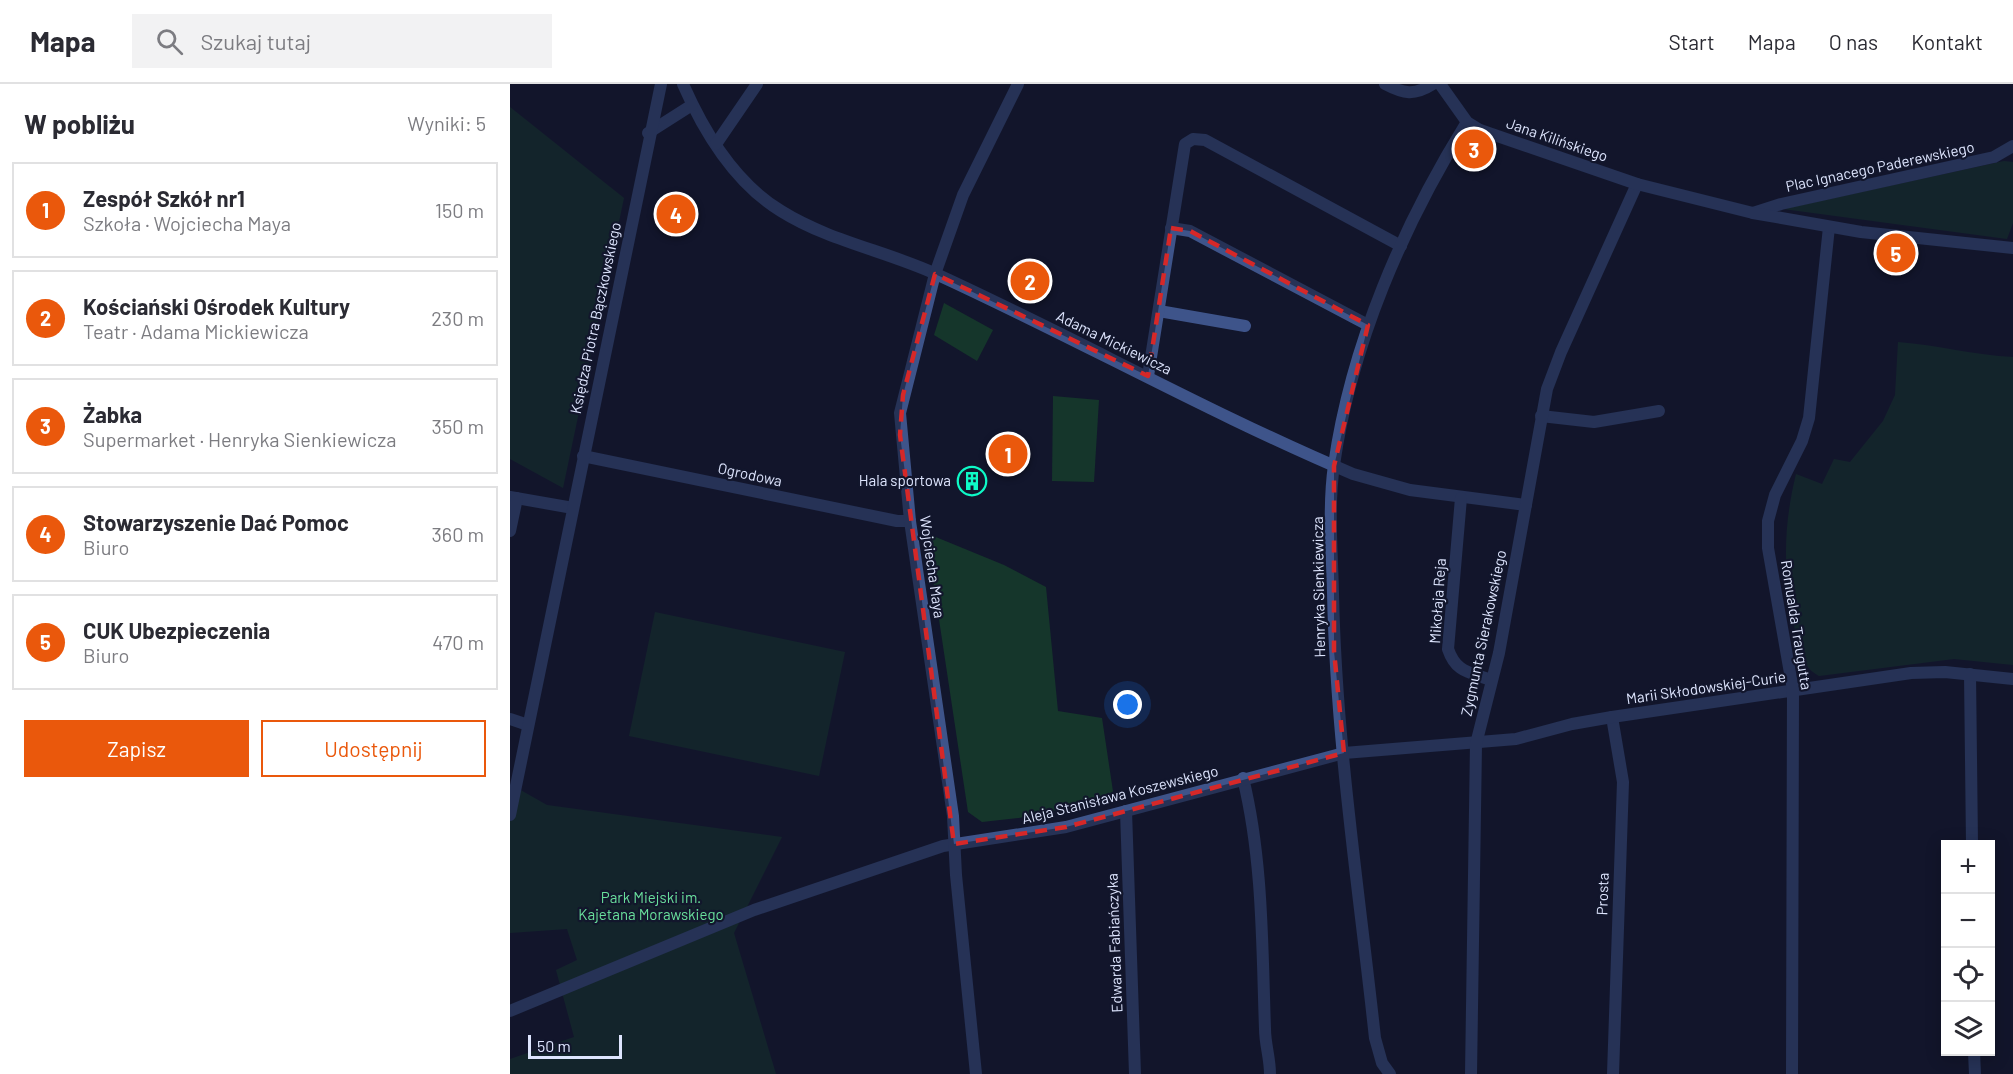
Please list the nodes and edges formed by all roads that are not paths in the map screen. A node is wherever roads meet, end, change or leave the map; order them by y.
1 (661, 84) edge
2 (683, 84) edge
3 (757, 84) edge
4 (1018, 84) edge
5 (1385, 84) edge
6 (1433, 84) edge
7 (1440, 84) edge
8 (692, 105) junction
9 (1467, 122) junction
10 (648, 133) junction
11 (716, 144) junction
12 (2011, 150) edge
13 (1637, 184) junction
14 (1753, 213) junction
15 (1829, 227) junction
16 (1171, 228) junction
17 (1401, 246) junction
18 (2013, 248) edge
19 (935, 274) junction
20 (1159, 311) junction
21 (1368, 325) junction
22 (1245, 326) dead end
23 (1148, 376) junction
24 (1659, 411) dead end
25 (1541, 416) junction
26 (583, 456) junction
27 (1334, 466) junction
28 (513, 497) edge
29 (1461, 498) junction
30 (1526, 505) junction
31 (573, 508) junction
32 (910, 521) junction
33 (510, 531) edge
34 (1970, 674) junction
35 (2013, 679) edge
36 (1491, 680) junction
37 (1793, 690) junction
38 (1612, 717) junction
39 (510, 719) edge
40 (528, 724) junction
41 (1476, 744) junction
42 (1344, 753) junction
43 (1244, 778) junction
44 (1126, 811) junction
45 (510, 815) edge
46 (1972, 840) edge
47 (954, 844) junction
48 (510, 1011) edge
49 (1974, 1056) edge
50 (976, 1074) edge
51 (1135, 1074) edge
52 (1270, 1074) edge
53 (1390, 1074) edge
54 (1471, 1074) edge
55 (1612, 1074) edge
56 (1792, 1074) edge
57 (1975, 1074) edge

1 - 10 street, Księdza Piotra Bączkowskiego
2 - 8 street, Adama Mickiewicza
3 - 11 street
4 - 19 street, Wojciecha Maya
5 - 6 street
7 - 9 street
8 - 10 street
8 - 11 street, Adama Mickiewicza
9 - 13 street, Jana Kilińskiego
9 - 17 street, Henryka Sienkiewicza
10 - 26 street, Księdza Piotra Bączkowskiego
11 - 19 street, Adama Mickiewicza
12 - 14 street, Plac Ignacego Paderewskiego
13 - 14 street
13 - 25 street, Zygmunta Sierakowskiego
14 - 15 street
15 - 18 street
15 - 37 street, Romualda Traugutta
16 - 17 street
16 - 20 street
16 - 21 street
17 - 21 street, Henryka Sienkiewicza
19 - 23 street, Adama Mickiewicza
19 - 32 street, Wojciecha Maya
20 - 22 street
20 - 23 street
21 - 27 street, Henryka Sienkiewicza
23 - 27 street, Adama Mickiewicza
24 - 25 street
25 - 30 street, Zygmunta Sierakowskiego
26 - 31 street, Księdza Piotra Bączkowskiego
26 - 32 street, Ogrodowa
27 - 29 street, Adama Mickiewicza
27 - 42 street, Henryka Sienkiewicza
28 - 31 street
28 - 33 street
29 - 30 street, Adama Mickiewicza
29 - 36 street, Mikołaja Reja
30 - 36 street, Zygmunta Sierakowskiego
31 - 40 street, Księdza Piotra Bączkowskiego
32 - 47 street, Wojciecha Maya
34 - 35 street, Marii Skłodowskiej-Curie
34 - 37 street, Marii Skłodowskiej-Curie
34 - 46 street
36 - 41 street, Zygmunta Sierakowskiego
37 - 38 street, Marii Skłodowskiej-Curie
37 - 56 street, Romualda Traugutta
38 - 41 street, Marii Skłodowskiej-Curie
38 - 55 street, Prosta
39 - 40 street
40 - 45 street, Księdza Piotra Bączkowskiego
41 - 42 street, Aleja Stanisława Koszewskiego
41 - 54 street, Zygmunta Sierakowskiego
42 - 43 street, Aleja Stanisława Koszewskiego
42 - 53 street, Henryka Sienkiewicza
43 - 44 street, Aleja Stanisława Koszewskiego
43 - 52 street
44 - 47 street, Aleja Stanisława Koszewskiego
44 - 51 street, Edwarda Fabiańczyka
47 - 48 street, Aleja Stanisława Koszewskiego
47 - 50 street, Wojciecha Maya
49 - 57 street

